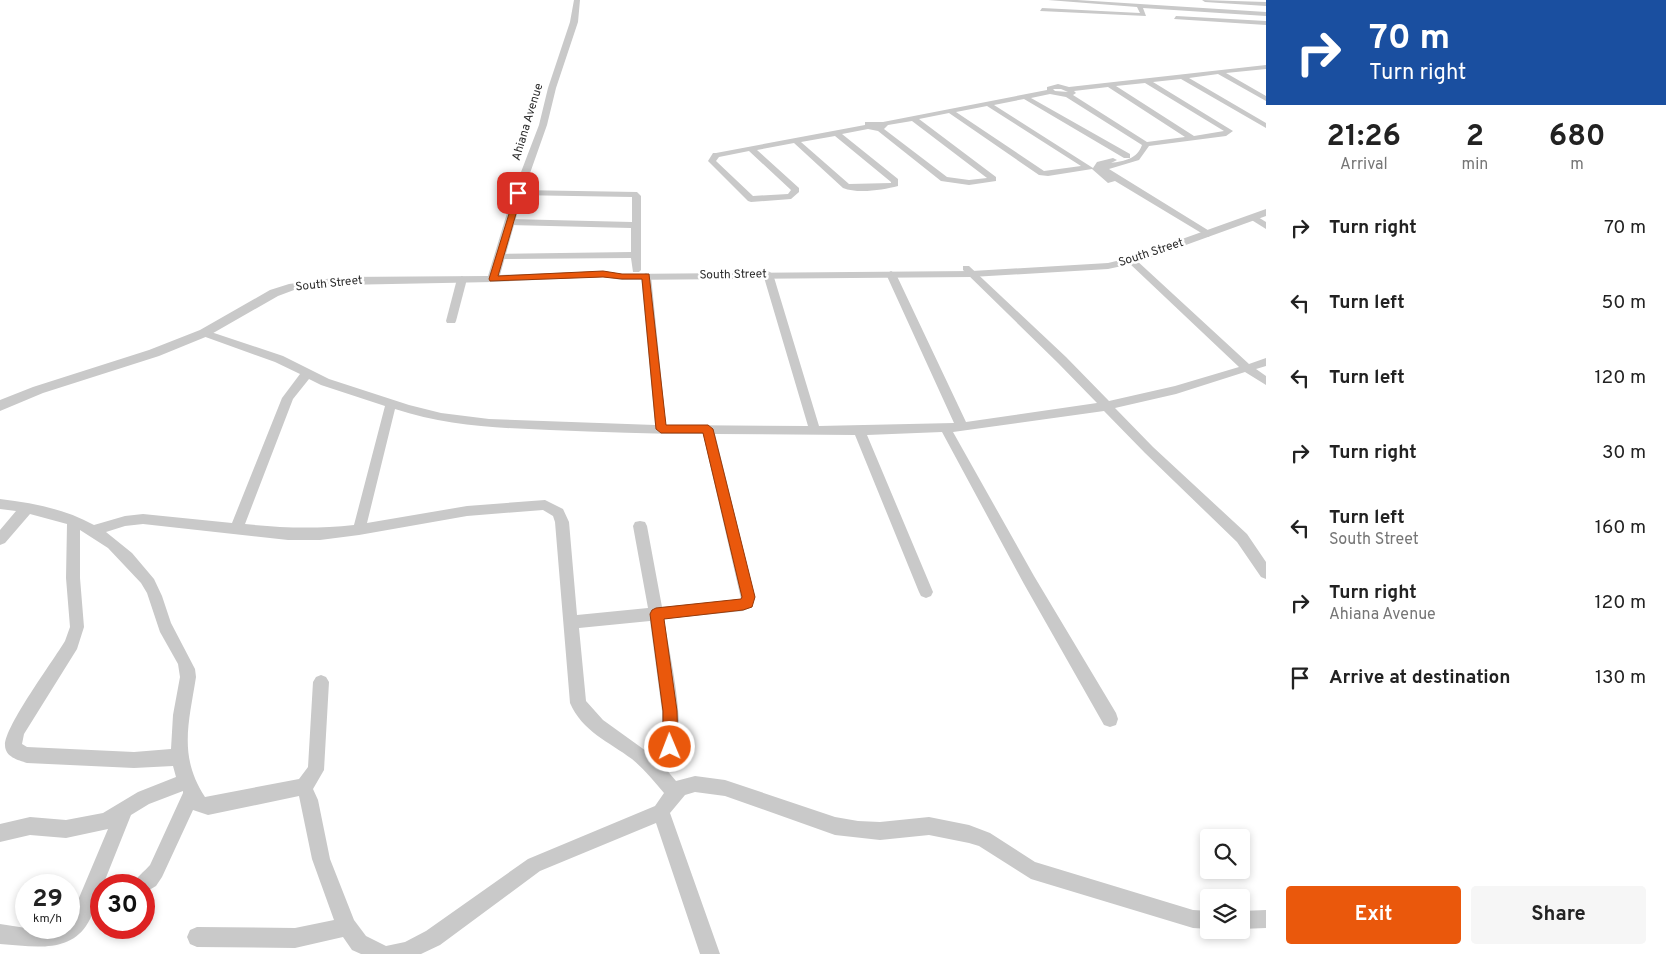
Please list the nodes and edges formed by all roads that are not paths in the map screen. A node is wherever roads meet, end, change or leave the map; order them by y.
1 (578, 0) edge
2 (1050, 0) edge
3 (1178, 0) edge
4 (1205, 0) edge
5 (1266, 4) edge
6 (1139, 6) junction
7 (1187, 9) junction
8 (1042, 10) dead end
9 (1266, 14) edge
10 (1176, 18) dead end
11 (1266, 23) edge
12 (1266, 67) edge
13 (1251, 69) junction
14 (1219, 72) junction
15 (1181, 76) junction
16 (1266, 76) edge
17 (1145, 80) junction
18 (1108, 84) junction
19 (1068, 92) junction
20 (1025, 96) junction
21 (1266, 99) edge
22 (988, 104) junction
23 (950, 111) junction
24 (913, 118) junction
25 (881, 126) junction
26 (1266, 126) edge
27 (836, 133) junction
28 (1192, 138) junction
29 (796, 141) junction
30 (1146, 144) junction
31 (752, 150) junction
32 (1127, 156) junction
33 (1138, 157) junction
34 (1086, 168) junction
35 (1096, 170) junction
36 (518, 193) junction
37 (1152, 203) junction
38 (1266, 206) edge
39 (1266, 212) edge
40 (1253, 217) junction
41 (509, 222) junction
42 (636, 225) junction
43 (1266, 226) edge
44 (1201, 233) junction
45 (635, 255) junction
46 (498, 257) junction
47 (1132, 261) junction
48 (969, 271) junction
49 (641, 273) junction
50 (768, 274) junction
51 (891, 274) junction
52 (462, 279) junction
53 (493, 279) junction
54 (451, 321) dead end
55 (204, 333) junction
56 (1266, 362) edge
57 (1247, 368) junction
58 (307, 374) junction
59 (1266, 381) edge
60 (391, 404) junction
61 (0, 406) edge
62 (1107, 406) junction
63 (946, 427) junction
64 (962, 427) junction
65 (661, 429) junction
66 (708, 429) junction
67 (815, 431) junction
68 (859, 431) junction
69 (0, 504) edge
70 (28, 507) junction
71 (74, 520) junction
72 (640, 526) dead end
73 (96, 530) junction
74 (236, 530) junction
75 (359, 530) junction
76 (0, 539) edge
77 (1266, 573) edge
78 (926, 592) dead end
79 (656, 614) junction
80 (571, 622) junction
81 (321, 682) dead end
82 (1110, 719) dead end
83 (179, 757) junction
84 (653, 767) junction
85 (304, 787) junction
86 (189, 788) junction
87 (675, 792) junction
88 (126, 810) junction
89 (661, 812) junction
90 (0, 833) edge
91 (103, 874) edge
92 (154, 874) edge
93 (90, 904) edge
94 (1200, 919) edge
95 (1266, 919) edge
96 (1250, 920) edge
97 (347, 928) junction
98 (0, 934) edge
99 (197, 937) dead end
100 (381, 954) edge
101 (391, 954) edge
102 (710, 954) edge

1 - 36 street, Ahiana Avenue
2 - 6 street
3 - 7 street
4 - 5 street
6 - 7 street
6 - 8 street
7 - 9 street
10 - 11 street
12 - 13 street
13 - 14 street
13 - 16 street
14 - 15 street
14 - 21 street
15 - 17 street
15 - 26 street
17 - 18 street
17 - 28 street
18 - 19 street
18 - 28 street
19 - 20 street
19 - 30 street
20 - 22 street
20 - 32 street
22 - 23 street
22 - 34 street
23 - 24 street
23 - 34 street
24 - 25 street
24 - 25 street
25 - 27 street
27 - 29 street
27 - 29 street
28 - 30 street
29 - 31 street
30 - 33 street
31 - 31 street
32 - 33 street
32 - 35 street
33 - 37 street
34 - 35 street
35 - 37 street
36 - 41 street, Ahiana Avenue
36 - 42 street
37 - 44 street
38 - 44 street
39 - 40 street, South Street
40 - 43 street
40 - 44 street, South Street
41 - 42 street
41 - 46 street, Ahiana Avenue
42 - 45 street
44 - 47 street, South Street
44 - 48 street
45 - 46 street
45 - 49 street
46 - 53 street, Ahiana Avenue
47 - 48 street, South Street
47 - 57 street
48 - 49 street
48 - 51 street, South Street
48 - 62 street
49 - 50 street, South Street
49 - 53 street, South Street
49 - 65 street
50 - 51 street, South Street
50 - 67 street
51 - 64 street
52 - 53 street, South Street
52 - 54 street
52 - 55 street, South Street
55 - 58 street
55 - 61 street, South Street
56 - 57 street
57 - 59 street
57 - 62 street
58 - 60 street
58 - 74 street
60 - 65 street
60 - 75 street
62 - 64 street
62 - 77 street
63 - 64 street
63 - 68 street
63 - 82 street
65 - 66 street
66 - 67 street
66 - 79 street
67 - 68 street
68 - 78 street
69 - 70 street
70 - 71 street
70 - 76 street
71 - 73 street
71 - 83 street
72 - 79 street
73 - 74 street
73 - 83 street
74 - 75 street
75 - 80 street
79 - 80 street
79 - 84 street
80 - 84 street
81 - 85 street
83 - 86 street
84 - 87 street
85 - 86 street
85 - 97 street
86 - 88 street
86 - 92 street
87 - 89 street
87 - 94 street
88 - 90 street
88 - 91 street
89 - 101 street
89 - 102 street
93 - 98 street
95 - 96 street
97 - 99 street
97 - 100 street

